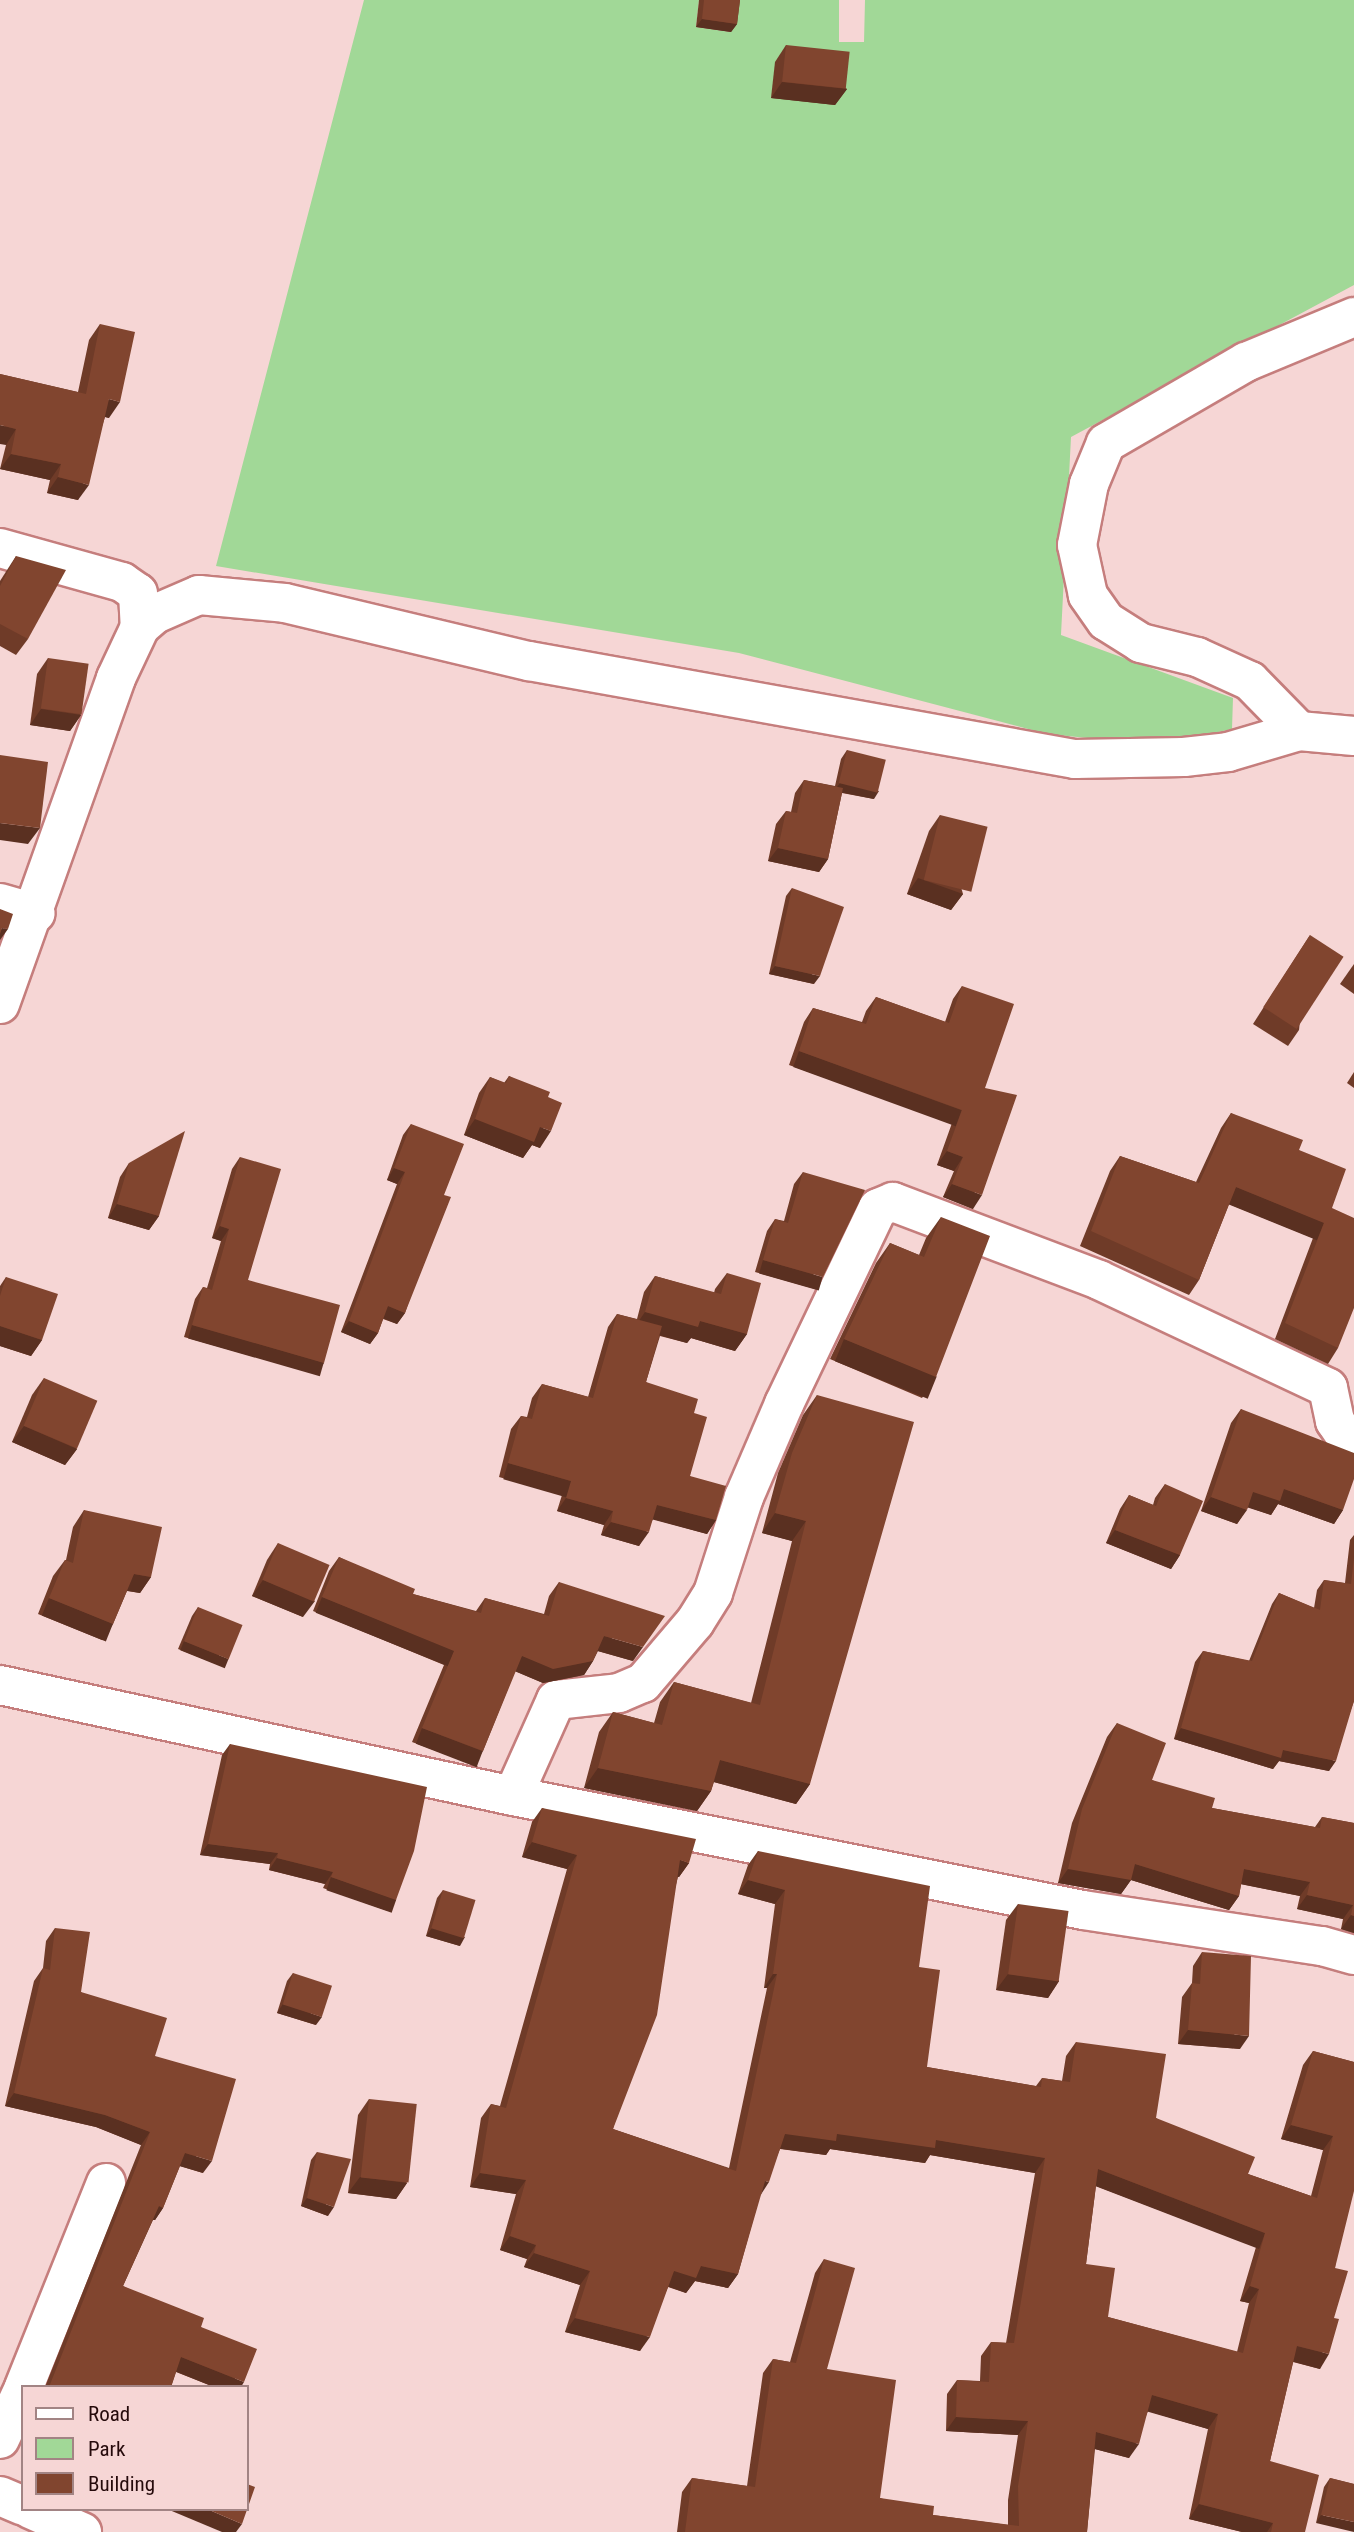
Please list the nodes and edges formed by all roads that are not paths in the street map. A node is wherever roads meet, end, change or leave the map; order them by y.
1 (1354, 317) edge
2 (0, 548) edge
3 (140, 627) junction
4 (1299, 732) junction
5 (1354, 736) edge
6 (18, 908) edge
7 (0, 1004) edge
8 (1354, 1449) edge
9 (0, 1685) edge
10 (513, 1796) junction
11 (1354, 1955) edge
12 (106, 2183) dead end
13 (24, 2385) edge
14 (21, 2392) edge
15 (0, 2439) edge
16 (0, 2496) edge
17 (21, 2508) edge
18 (34, 2516) edge
19 (82, 2532) edge

1 - 4 street
2 - 3 street
3 - 4 street
3 - 6 street
4 - 5 street
6 - 7 street
8 - 10 street
9 - 10 street
10 - 11 street
12 - 13 street
14 - 15 street
16 - 17 street
18 - 19 street

